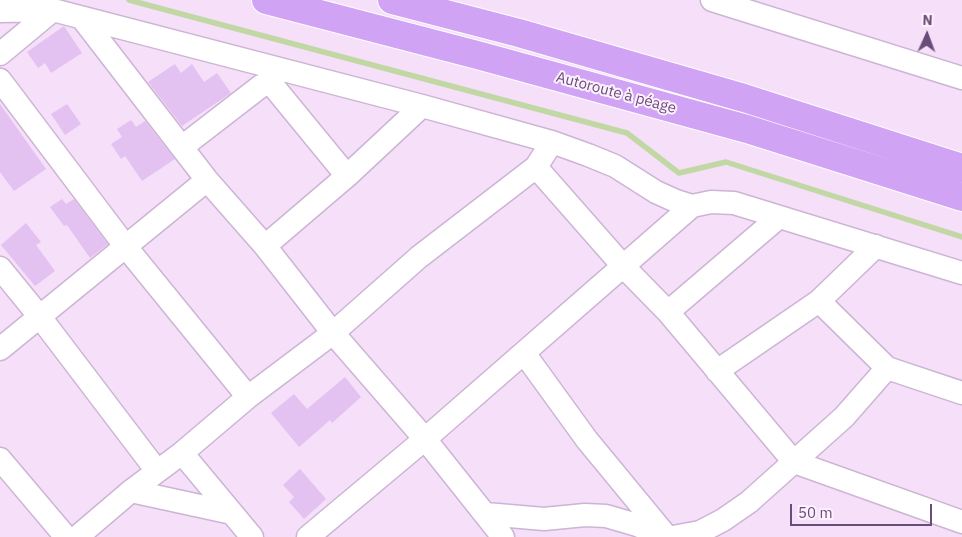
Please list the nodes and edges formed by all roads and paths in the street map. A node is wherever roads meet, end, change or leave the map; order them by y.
1 (266, 0) edge
2 (392, 0) edge
3 (726, 2) edge
4 (53, 10) junction
5 (0, 11) edge
6 (82, 18) junction
7 (0, 54) edge
8 (962, 78) edge
9 (0, 80) edge
10 (422, 106) junction
11 (552, 142) junction
12 (182, 147) junction
13 (536, 167) junction
14 (962, 168) edge
15 (347, 176) junction
16 (207, 180) junction
17 (962, 197) edge
18 (692, 206) junction
19 (779, 217) junction
20 (265, 246) junction
21 (876, 246) junction
22 (126, 247) junction
23 (623, 266) junction
24 (0, 268) edge
25 (962, 273) edge
26 (819, 301) junction
27 (668, 312) junction
28 (40, 317) junction
29 (333, 333) junction
30 (0, 349) edge
31 (524, 353) junction
32 (887, 368) junction
33 (717, 371) junction
34 (962, 393) edge
35 (248, 397) junction
36 (425, 439) junction
37 (182, 454) junction
38 (0, 459) edge
39 (794, 462) junction
40 (157, 471) junction
41 (130, 492) junction
42 (232, 513) junction
43 (486, 514) junction
44 (962, 522) edge
45 (499, 536) edge
46 (66, 537) edge
47 (77, 537) edge
48 (252, 537) edge
49 (308, 537) edge
50 (666, 537) edge
51 (673, 537) edge

1 - 17 highway, Autoroute à péage
2 - 14 highway
3 - 8 street
4 - 5 street
4 - 6 street
4 - 7 street
6 - 10 street
6 - 12 street
9 - 22 street
10 - 11 street
10 - 15 street
11 - 13 street
11 - 18 street
12 - 15 street
12 - 16 street
13 - 23 street
13 - 29 street
15 - 20 street
16 - 20 street
16 - 22 street
18 - 19 street
18 - 23 street
19 - 21 street
19 - 27 street
20 - 29 street
21 - 25 street
21 - 26 street
22 - 28 street
22 - 35 street
23 - 27 street
23 - 31 street
24 - 28 street
26 - 32 street
26 - 33 street
27 - 33 street
28 - 30 street
28 - 40 street
29 - 35 street
29 - 36 street
31 - 36 street
31 - 50 street
32 - 34 street
32 - 39 street
33 - 39 street
35 - 37 street
36 - 43 street
36 - 49 street
37 - 40 street
37 - 42 street
38 - 46 street
39 - 44 street
39 - 51 street
40 - 41 street
41 - 42 street
41 - 47 street
42 - 48 street
43 - 45 street
43 - 50 street

